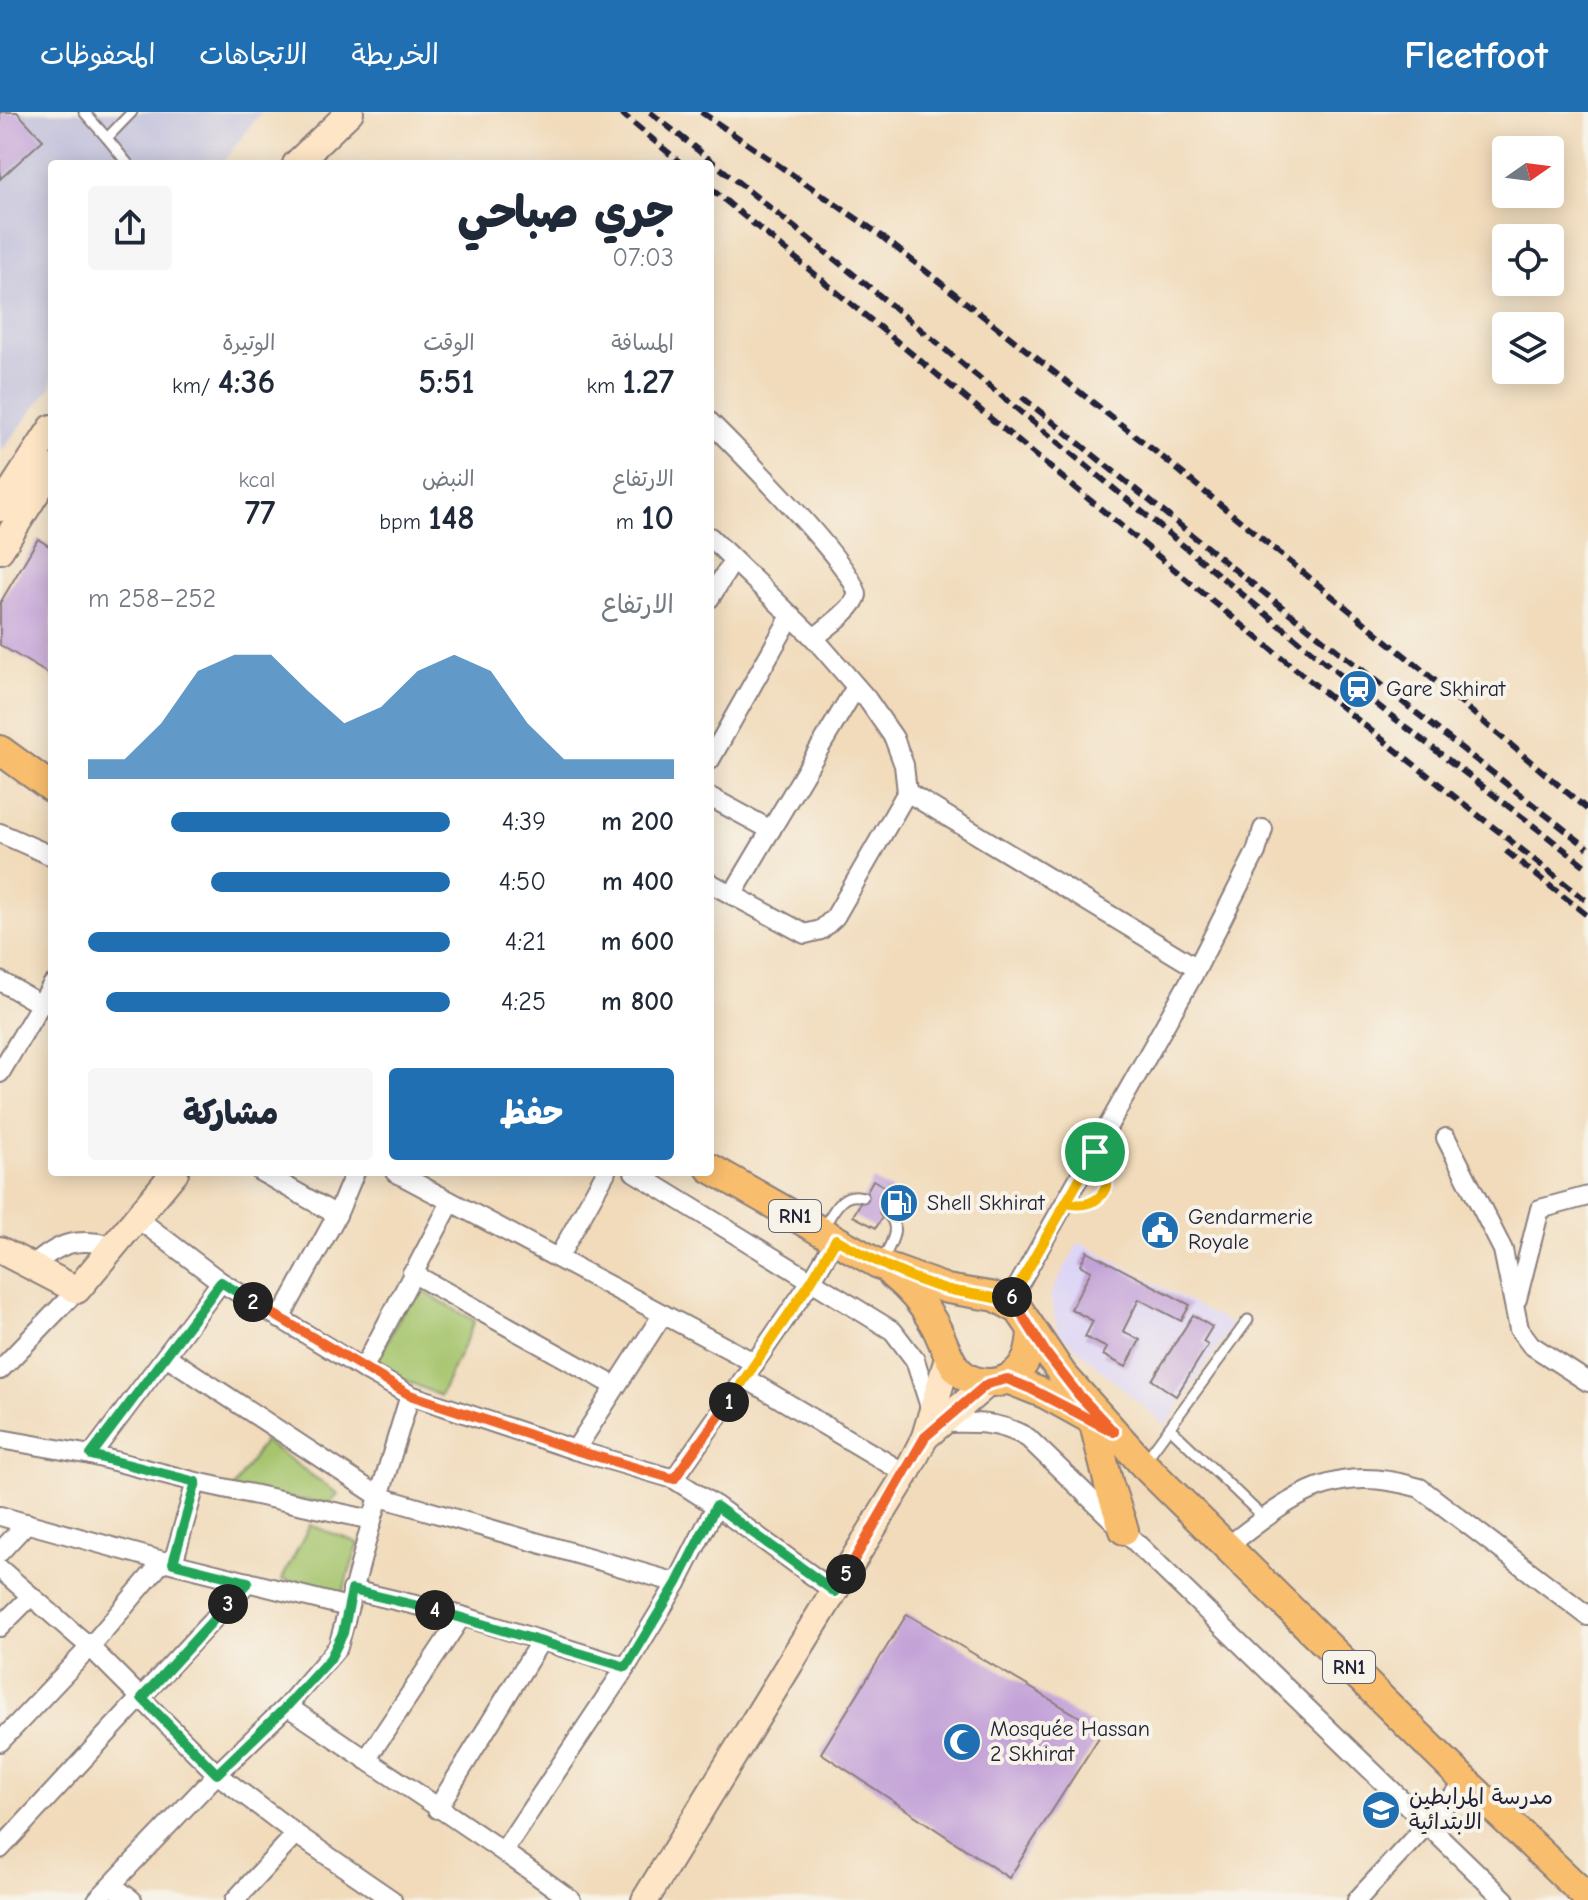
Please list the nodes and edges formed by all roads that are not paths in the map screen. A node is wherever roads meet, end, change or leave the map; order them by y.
1 (84, 112) edge
2 (132, 112) edge
3 (350, 112) edge
4 (107, 138) junction
5 (125, 160) edge
6 (300, 160) edge
7 (714, 426) edge
8 (48, 434) edge
9 (48, 474) edge
10 (0, 508) edge
11 (714, 541) edge
12 (0, 550) edge
13 (733, 561) junction
14 (714, 592) edge
15 (791, 616) junction
16 (814, 638) junction
17 (856, 687) junction
18 (0, 750) edge
19 (714, 753) edge
20 (0, 770) edge
21 (48, 786) edge
22 (48, 788) edge
23 (907, 792) junction
24 (714, 799) edge
25 (1263, 829) dead end
26 (771, 830) junction
27 (0, 833) edge
28 (48, 854) edge
29 (714, 885) edge
30 (732, 895) junction
31 (1197, 968) junction
32 (0, 981) edge
33 (48, 991) edge
34 (40, 1004) junction
35 (0, 1073) edge
36 (1446, 1138) dead end
37 (1095, 1152) junction
38 (714, 1170) edge
39 (172, 1176) edge
40 (268, 1176) edge
41 (353, 1176) edge
42 (402, 1176) edge
43 (604, 1176) edge
44 (641, 1176) edge
45 (1588, 1196) edge
46 (863, 1197) dead end
47 (451, 1202) junction
48 (1066, 1203) junction
49 (885, 1212) dead end
50 (337, 1215) junction
51 (137, 1218) junction
52 (828, 1235) junction
53 (113, 1246) junction
54 (0, 1250) edge
55 (558, 1258) junction
56 (880, 1265) junction
57 (32, 1267) junction
58 (412, 1273) junction
59 (812, 1280) junction
60 (221, 1282) junction
61 (77, 1290) junction
62 (996, 1299) junction
63 (1514, 1309) junction
64 (663, 1314) junction
65 (280, 1319) junction
66 (1248, 1320) dead end
67 (1032, 1331) junction
68 (947, 1352) junction
69 (166, 1356) junction
70 (363, 1369) junction
71 (0, 1370) edge
72 (750, 1371) junction
73 (997, 1382) junction
74 (1588, 1382) edge
75 (615, 1386) junction
76 (410, 1395) junction
77 (933, 1424) junction
78 (1104, 1426) junction
79 (1170, 1428) junction
80 (0, 1439) edge
81 (575, 1450) junction
82 (91, 1455) junction
83 (1143, 1464) junction
84 (906, 1474) junction
85 (674, 1479) junction
86 (196, 1482) junction
87 (380, 1497) junction
88 (716, 1506) junction
89 (0, 1516) edge
90 (1264, 1518) junction
91 (372, 1520) junction
92 (27, 1523) junction
93 (1124, 1530) junction
94 (1228, 1546) junction
95 (0, 1552) edge
96 (168, 1562) junction
97 (0, 1569) edge
98 (248, 1582) junction
99 (677, 1583) junction
100 (835, 1592) junction
101 (31, 1596) junction
102 (350, 1598) junction
103 (462, 1616) junction
104 (1588, 1616) edge
105 (0, 1627) edge
106 (540, 1642) junction
107 (90, 1647) junction
108 (626, 1667) junction
109 (142, 1698) junction
110 (287, 1706) junction
111 (0, 1742) edge
112 (366, 1760) junction
113 (217, 1774) junction
114 (1466, 1782) junction
115 (437, 1809) junction
116 (1429, 1824) junction
117 (296, 1834) junction
118 (0, 1849) edge
119 (504, 1850) junction
120 (112, 1885) junction
121 (386, 1898) edge
122 (1588, 1898) edge
123 (97, 1900) edge
124 (132, 1900) edge
125 (235, 1900) edge
126 (571, 1900) edge
127 (645, 1900) edge
128 (1357, 1900) edge
129 (1505, 1900) edge

1 - 4 lane
2 - 4 lane
3 - 6 street
4 - 5 lane
7 - 16 street
8 - 10 street
9 - 12 street
11 - 13 street
13 - 14 street
13 - 15 street
15 - 16 street
15 - 19 street
16 - 17 street
17 - 23 street
17 - 26 street
18 - 21 main road
20 - 22 main road
23 - 30 street
23 - 31 street
24 - 26 street
25 - 31 street
26 - 30 street
27 - 28 street
29 - 30 street
31 - 37 street
32 - 34 street
33 - 34 street
34 - 35 street
36 - 63 street
37 - 48 street
37 - 48 lane
38 - 52 main road, RN1
39 - 51 street
40 - 50 street
41 - 50 street
42 - 47 street
43 - 55 street
44 - 59 street
45 - 63 street
46 - 52 lane
47 - 55 street
47 - 58 street
48 - 62 street
49 - 56 lane
50 - 65 street
51 - 53 street
51 - 60 street
52 - 56 main road, RN1
52 - 59 street
53 - 57 street
53 - 61 street
54 - 57 street
55 - 64 street
56 - 62 main road, RN1
56 - 68 main road, RN1
57 - 61 street
58 - 70 street
58 - 75 street
59 - 72 street
59 - 77 street
60 - 65 street
60 - 69 street
61 - 71 street
62 - 67 main road, RN1
62 - 68 main road
63 - 74 street
64 - 72 street
64 - 75 street
65 - 70 street
66 - 79 lane
67 - 73 main road
67 - 78 main road, RN1
68 - 73 main road, RN1
68 - 77 street
69 - 82 street
69 - 87 street
70 - 76 street
72 - 84 street
72 - 85 street
73 - 77 street
73 - 78 main road, RN1
75 - 81 street
76 - 81 street
76 - 87 street
77 - 84 street
77 - 93 street
78 - 83 main road, RN1
78 - 93 main road
79 - 83 lane
79 - 90 lane
80 - 82 street
81 - 85 street
82 - 86 street
83 - 94 main road, RN1
84 - 100 street
85 - 88 street
86 - 91 street
86 - 96 street
87 - 91 street
87 - 99 street
88 - 99 street
88 - 100 street
89 - 92 street
90 - 94 street
90 - 104 street
91 - 102 street
92 - 95 street
92 - 96 street
93 - 116 street
94 - 114 main road, RN1
96 - 98 street
96 - 107 street
97 - 101 street
98 - 102 street
98 - 109 street
99 - 108 street
100 - 127 street
101 - 105 street
101 - 107 street
102 - 103 street
102 - 110 street
103 - 106 street
103 - 112 street
106 - 108 street
106 - 115 street
107 - 109 street
107 - 111 street
108 - 119 street
109 - 113 street
109 - 118 street
110 - 112 street
110 - 113 street
112 - 115 street
113 - 117 street
113 - 120 street
114 - 116 street
114 - 122 main road, RN1
115 - 119 street
116 - 128 street
116 - 129 street
117 - 121 street
117 - 125 street
119 - 126 street
120 - 123 street
120 - 124 street

